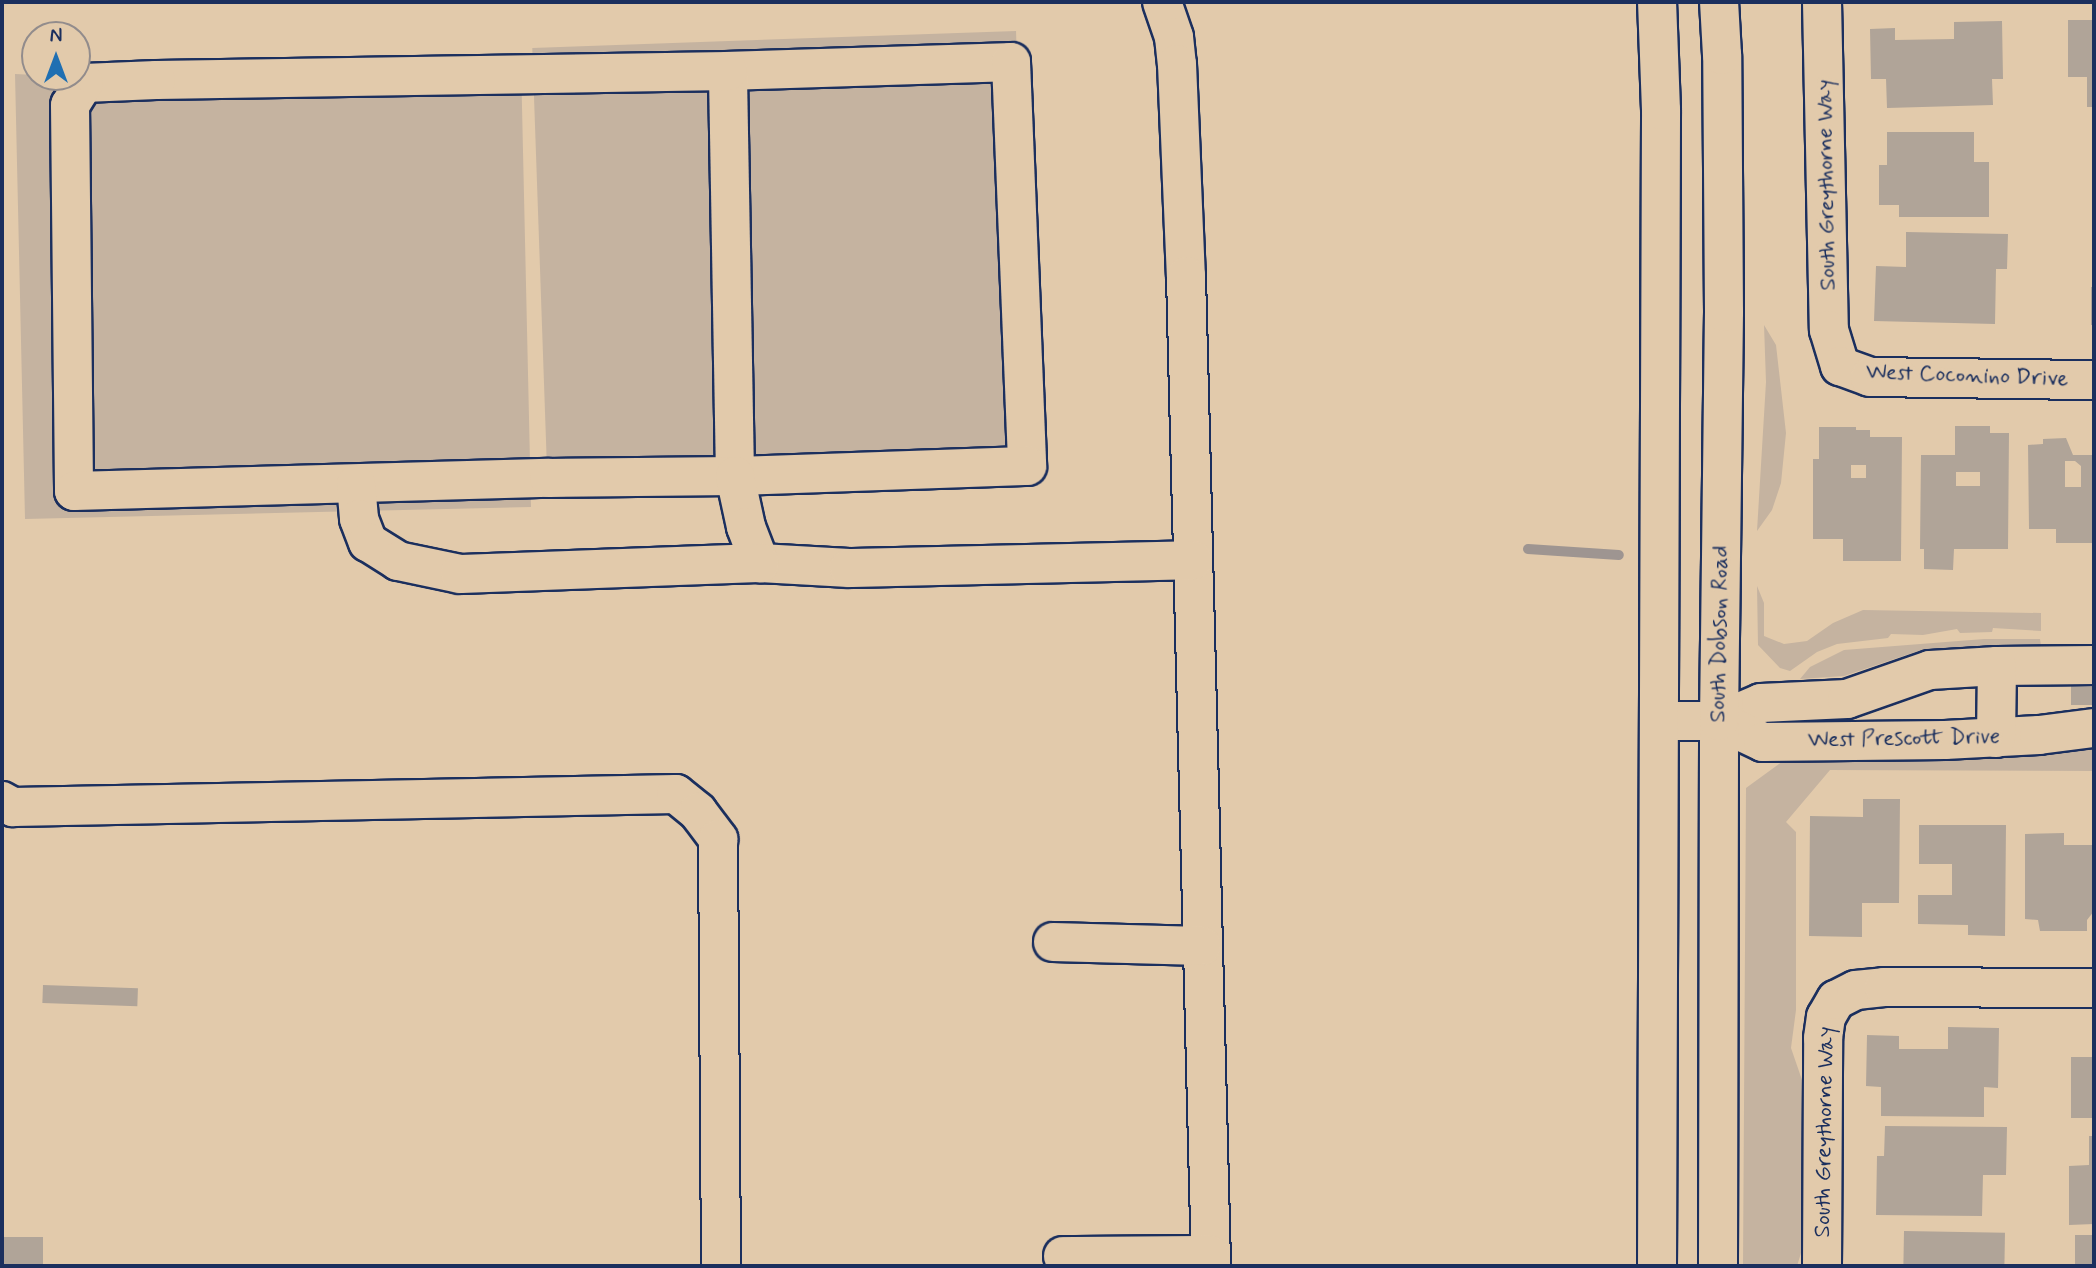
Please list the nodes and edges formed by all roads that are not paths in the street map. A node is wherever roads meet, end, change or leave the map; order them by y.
1 (1162, 2) edge
2 (1657, 2) edge
3 (1718, 2) edge
4 (1822, 2) edge
5 (728, 71) junction
6 (1840, 366) joint
7 (2094, 380) edge
8 (735, 476) junction
9 (356, 484) junction
10 (1194, 560) junction
11 (760, 564) junction
12 (2094, 665) edge
13 (1997, 666) junction
14 (1660, 721) junction
15 (1718, 721) junction
16 (2094, 728) edge
17 (1996, 737) junction
18 (2, 801) edge
19 (1053, 942) dead end
20 (1202, 946) junction
21 (2094, 988) edge
22 (1063, 1256) dead end
23 (1210, 1261) edge
24 (721, 1266) edge
25 (1657, 1266) edge
26 (1718, 1266) edge
27 (1822, 1266) edge

1 - 10 street
2 - 14 street
3 - 15 street, South Dobson Road
4 - 6 street, South Greythorne Way
5 - 8 street
5 - 8 street
5 - 9 street
6 - 7 street, West Coconino Drive
8 - 9 street
8 - 11 street
9 - 11 street
10 - 11 street
10 - 20 street
12 - 13 street, West Prescott Drive
13 - 15 street, West Prescott Drive
13 - 17 street
14 - 15 street, West Prescott Drive
14 - 25 street
15 - 17 street, West Prescott Drive
15 - 26 street, South Dobson Road
16 - 17 street, West Prescott Drive
18 - 24 street
19 - 20 street
20 - 23 street
21 - 27 street, South Greythorne Way
22 - 23 street

